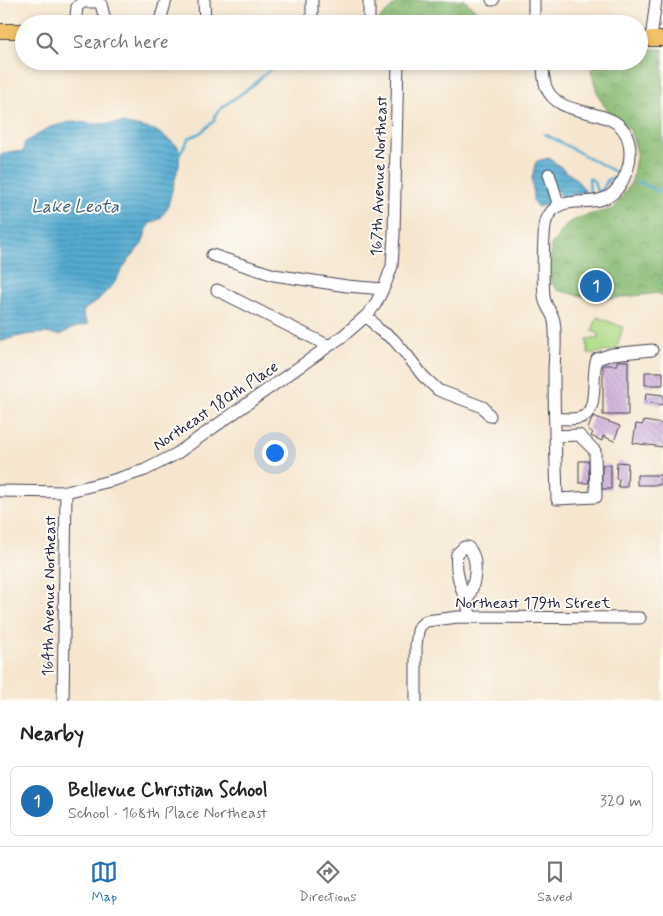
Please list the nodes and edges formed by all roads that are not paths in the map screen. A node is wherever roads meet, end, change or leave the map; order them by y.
1 (166, 0) edge
2 (204, 0) edge
3 (312, 0) edge
4 (369, 0) edge
5 (534, 0) edge
6 (658, 7) edge
7 (76, 15) edge
8 (104, 15) edge
9 (162, 15) edge
10 (204, 15) edge
11 (312, 15) edge
12 (369, 15) edge
13 (534, 15) edge
14 (0, 31) edge
15 (15, 31) edge
16 (651, 39) edge
17 (398, 70) edge
18 (544, 70) edge
19 (549, 174) dead end
20 (559, 206) junction
21 (212, 255) dead end
22 (383, 289) junction
23 (217, 290) dead end
24 (367, 315) junction
25 (329, 346) junction
26 (652, 350) dead end
27 (490, 416) dead end
28 (555, 418) junction
29 (555, 436) junction
30 (0, 491) edge
31 (66, 492) junction
32 (467, 601) dead end
33 (471, 617) junction
34 (640, 618) dead end
35 (63, 701) edge
36 (416, 701) edge

1 - 9 street
2 - 10 street
3 - 11 street
4 - 12 street
5 - 13 street
6 - 16 street
7 - 8 street
14 - 15 main road
17 - 22 street, 167th Avenue Northeast
18 - 20 street
19 - 20 street
20 - 28 street
21 - 22 street
22 - 24 street, 167th Avenue Northeast
23 - 25 street
24 - 25 street, Northeast 180th Place
24 - 27 street
25 - 31 street, Northeast 180th Place
26 - 28 street
28 - 29 street
29 - 29 street
30 - 31 street, Northeast 180th Place
31 - 35 street, 164th Avenue Northeast
32 - 33 street
33 - 34 street, Northeast 179th Street
33 - 36 street, Northeast 179th Street

